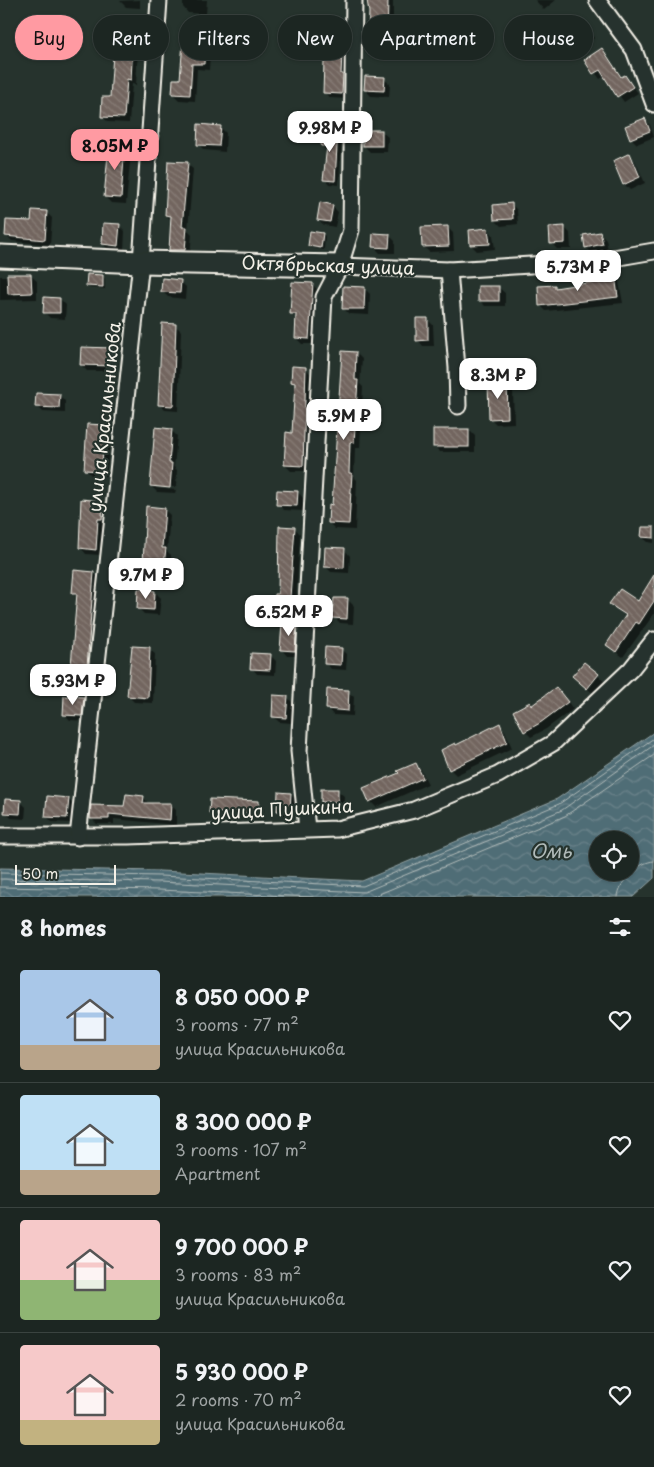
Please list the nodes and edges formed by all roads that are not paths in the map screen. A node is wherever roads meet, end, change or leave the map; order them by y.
1 (159, 0) edge
2 (354, 0) edge
3 (597, 0) edge
4 (654, 104) edge
5 (654, 251) edge
6 (0, 256) edge
7 (141, 262) junction
8 (340, 266) junction
9 (449, 270) junction
10 (458, 406) dead end
11 (654, 640) edge
12 (307, 829) junction
13 (0, 836) edge
14 (78, 836) junction

1 - 7 street, улица Красильникова
2 - 8 street
3 - 4 street
5 - 9 street, Октябрьская улица
6 - 7 street, Октябрьская улица
7 - 8 street, Октябрьская улица
7 - 14 street, улица Красильникова
8 - 9 street, Октябрьская улица
8 - 12 street
9 - 10 street
11 - 12 street, улица Пушкина
12 - 14 street, улица Пушкина
13 - 14 street, улица Пушкина

